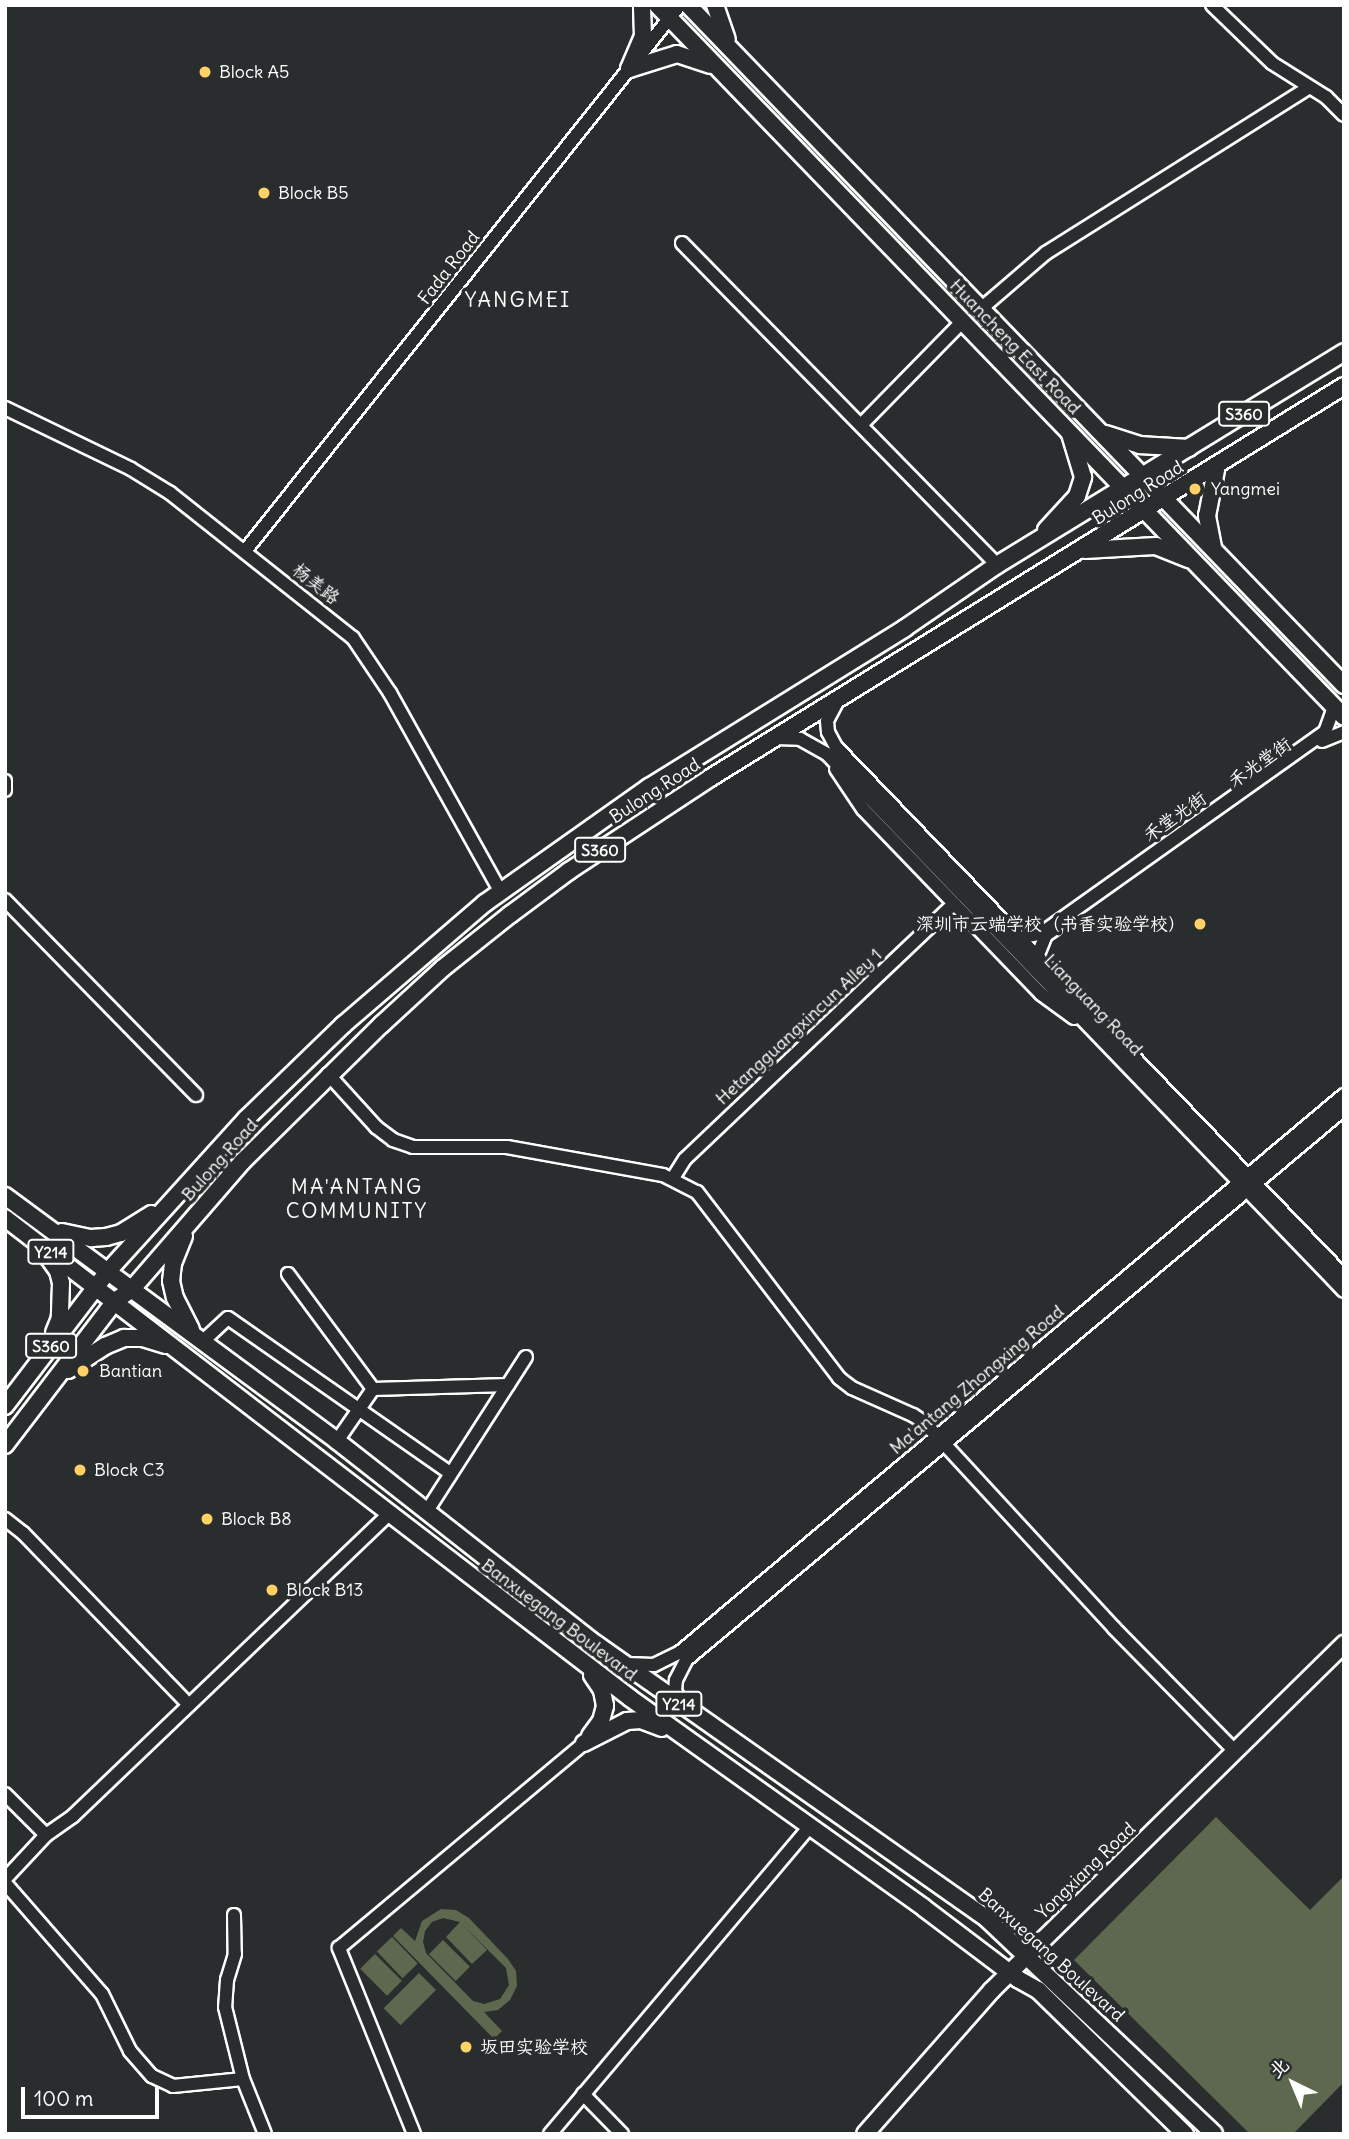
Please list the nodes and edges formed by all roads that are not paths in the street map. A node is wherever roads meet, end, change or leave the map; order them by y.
1 (642, 5) edge
2 (657, 5) edge
3 (680, 5) edge
4 (688, 5) edge
5 (715, 5) edge
6 (1212, 5) edge
7 (669, 18) junction
8 (735, 53) junction
9 (629, 69) junction
10 (721, 71) junction
11 (1308, 88) junction
12 (1344, 115) edge
13 (682, 243) dead end
14 (982, 308) junction
15 (963, 321) junction
16 (1344, 352) edge
17 (1344, 386) edge
18 (5, 408) edge
19 (861, 425) junction
20 (1069, 432) junction
21 (1101, 432) junction
22 (1189, 448) junction
23 (1217, 466) junction
24 (1143, 476) junction
25 (1124, 488) junction
26 (1164, 499) junction
27 (1146, 511) junction
28 (1037, 542) junction
29 (1082, 550) junction
30 (245, 551) junction
31 (1216, 552) junction
32 (1194, 561) junction
33 (998, 565) junction
34 (1344, 685) edge
35 (842, 697) junction
36 (1339, 712) edge
37 (1344, 732) edge
38 (775, 738) junction
39 (828, 754) junction
40 (5, 781) edge
41 (5, 790) edge
42 (500, 891) junction
43 (5, 900) edge
44 (954, 904) junction
45 (1019, 938) junction
46 (1037, 957) junction
47 (1092, 1029) junction
48 (328, 1074) junction
49 (196, 1095) dead end
50 (1344, 1095) edge
51 (1344, 1108) edge
52 (673, 1178) junction
53 (1247, 1183) junction
54 (5, 1196) edge
55 (173, 1199) junction
56 (197, 1214) junction
57 (5, 1218) edge
58 (50, 1227) junction
59 (23, 1232) junction
60 (109, 1270) junction
61 (288, 1274) dead end
62 (1344, 1276) edge
63 (96, 1286) junction
64 (132, 1289) junction
65 (1344, 1291) edge
66 (115, 1301) junction
67 (199, 1340) junction
68 (48, 1350) junction
69 (181, 1352) junction
70 (526, 1357) dead end
71 (55, 1380) junction
72 (23, 1382) junction
73 (508, 1385) junction
74 (373, 1389) junction
75 (5, 1395) edge
76 (5, 1406) edge
77 (358, 1409) junction
78 (941, 1440) junction
79 (337, 1441) junction
80 (5, 1446) edge
81 (450, 1473) junction
82 (427, 1511) junction
83 (390, 1514) junction
84 (5, 1519) edge
85 (1344, 1644) edge
86 (1344, 1658) edge
87 (582, 1662) junction
88 (623, 1664) junction
89 (189, 1705) junction
90 (686, 1709) junction
91 (682, 1736) junction
92 (584, 1744) junction
93 (1235, 1751) junction
94 (5, 1794) edge
95 (809, 1827) junction
96 (46, 1835) junction
97 (5, 1881) edge
98 (234, 1915) dead end
99 (1031, 1958) junction
100 (1013, 1976) junction
101 (243, 2079) junction
102 (583, 2094) junction
103 (265, 2134) edge
104 (414, 2134) edge
105 (550, 2134) edge
106 (622, 2134) edge
107 (865, 2134) edge
108 (879, 2134) edge
109 (1185, 2134) edge
110 (1214, 2134) edge

1 - 9 main road
2 - 7 main road, Huancheng East Road
3 - 7 street, Fada Road
4 - 8 main road, Huancheng East Road
5 - 8 main road
6 - 11 street
7 - 9 street, Fada Road
7 - 10 main road, Huancheng East Road
8 - 14 main road, Huancheng East Road
9 - 10 main road
9 - 30 street, Fada Road
10 - 15 main road, Huancheng East Road
11 - 12 street
11 - 14 street
13 - 19 street
14 - 21 main road, Huancheng East Road
15 - 19 street
15 - 20 main road, Huancheng East Road
16 - 22 main road, Bulong Road / S360
17 - 23 main road, Bulong Road / S360
18 - 30 street, 杨美路
19 - 33 street
20 - 25 main road, Huancheng East Road
20 - 28 main road
21 - 22 main road
21 - 24 main road, Huancheng East Road
22 - 24 main road, Bulong Road / S360
23 - 26 main road, Bulong Road / S360
23 - 31 main road
24 - 25 main road, Bulong Road / S360
24 - 26 main road, Huancheng East Road
25 - 27 main road, Huancheng East Road
25 - 28 main road, Bulong Road / S360
26 - 27 main road, Bulong Road / S360
26 - 31 main road, Huancheng East Road
27 - 29 main road, Bulong Road / S360
27 - 32 main road, Huancheng East Road
28 - 33 main road, Bulong Road / S360
29 - 32 main road
29 - 35 main road, Bulong Road / S360
30 - 42 street, 杨美路
31 - 34 main road, Huancheng East Road
32 - 36 main road, Huancheng East Road
33 - 42 main road, Bulong Road / S360
35 - 38 main road, Bulong Road / S360
35 - 45 street, Lianguang Road
36 - 45 street, 禾堂光街
37 - 46 street, 禾光堂街
38 - 39 street, Lianguang Road
38 - 48 main road, Bulong Road / S360
39 - 44 street
39 - 47 street, Lianguang Road
40 - 41 street
42 - 55 main road, Bulong Road / S360
43 - 49 street
44 - 47 street
44 - 52 street, Hetangguangxincun Alley 1
45 - 46 street, Lianguang Road
46 - 53 street, Lianguang Road
47 - 53 street, Lianguang Road
48 - 52 street
48 - 56 main road, Bulong Road / S360
50 - 53 street, Ma'antang Zhongxing Road
51 - 53 street, Ma'antang Zhongxing Road
52 - 78 street
53 - 62 street, Lianguang Road
53 - 65 street, Lianguang Road
53 - 78 street, Ma'antang Zhongxing Road
54 - 58 main road, Y214
55 - 58 main road
55 - 60 main road, Bulong Road / S360
56 - 64 main road, Bulong Road / S360
56 - 67 main road
57 - 59 main road, Banxuegang Boulevard / Y214
58 - 60 main road, Y214
59 - 63 main road, Banxuegang Boulevard / Y214
59 - 68 main road
60 - 63 main road, Bulong Road / S360
60 - 64 main road, Banxuegang Boulevard / Y214
61 - 74 street
63 - 66 main road, Banxuegang Boulevard / Y214
63 - 68 main road, Bulong Road / S360
64 - 66 main road, Bulong Road / S360
64 - 67 main road, Banxuegang Boulevard / Y214
66 - 69 main road, Banxuegang Boulevard / Y214
66 - 71 main road, Bulong Road / S360
67 - 77 street
67 - 79 main road, Banxuegang Boulevard / Y214
68 - 72 main road, Bulong Road / S360
69 - 71 main road
69 - 83 main road, Banxuegang Boulevard / Y214
70 - 73 street
71 - 80 main road, Bulong Road / S360
72 - 75 main road
72 - 76 main road, Bulong Road / S360
73 - 74 street
73 - 81 street
74 - 77 street
77 - 79 street
77 - 81 street
78 - 88 street, Ma'antang Zhongxing Road
78 - 90 street, Ma'antang Zhongxing Road
78 - 93 street
79 - 82 main road, Banxuegang Boulevard / Y214
81 - 82 street
82 - 88 main road, Banxuegang Boulevard / Y214
83 - 87 main road, Banxuegang Boulevard / Y214
83 - 89 street
84 - 89 street
85 - 93 main road, Yongxiang Road
86 - 99 main road, Yongxiang Road
87 - 91 main road, Banxuegang Boulevard / Y214
87 - 92 main road
88 - 90 main road, Banxuegang Boulevard / Y214
89 - 96 street
90 - 99 main road, Banxuegang Boulevard / Y214
91 - 92 main road
91 - 95 main road, Banxuegang Boulevard / Y214
92 - 104 street
93 - 99 main road, Yongxiang Road
94 - 96 street
95 - 100 main road, Banxuegang Boulevard / Y214
95 - 102 street
96 - 97 street
97 - 101 street
98 - 101 street
99 - 100 main road, Yongxiang Road
99 - 110 main road, Banxuegang Boulevard / Y214
100 - 107 main road, Yongxiang Road
100 - 108 main road, Yongxiang Road
100 - 109 main road, Banxuegang Boulevard / Y214
101 - 103 street
102 - 105 street
102 - 106 street

